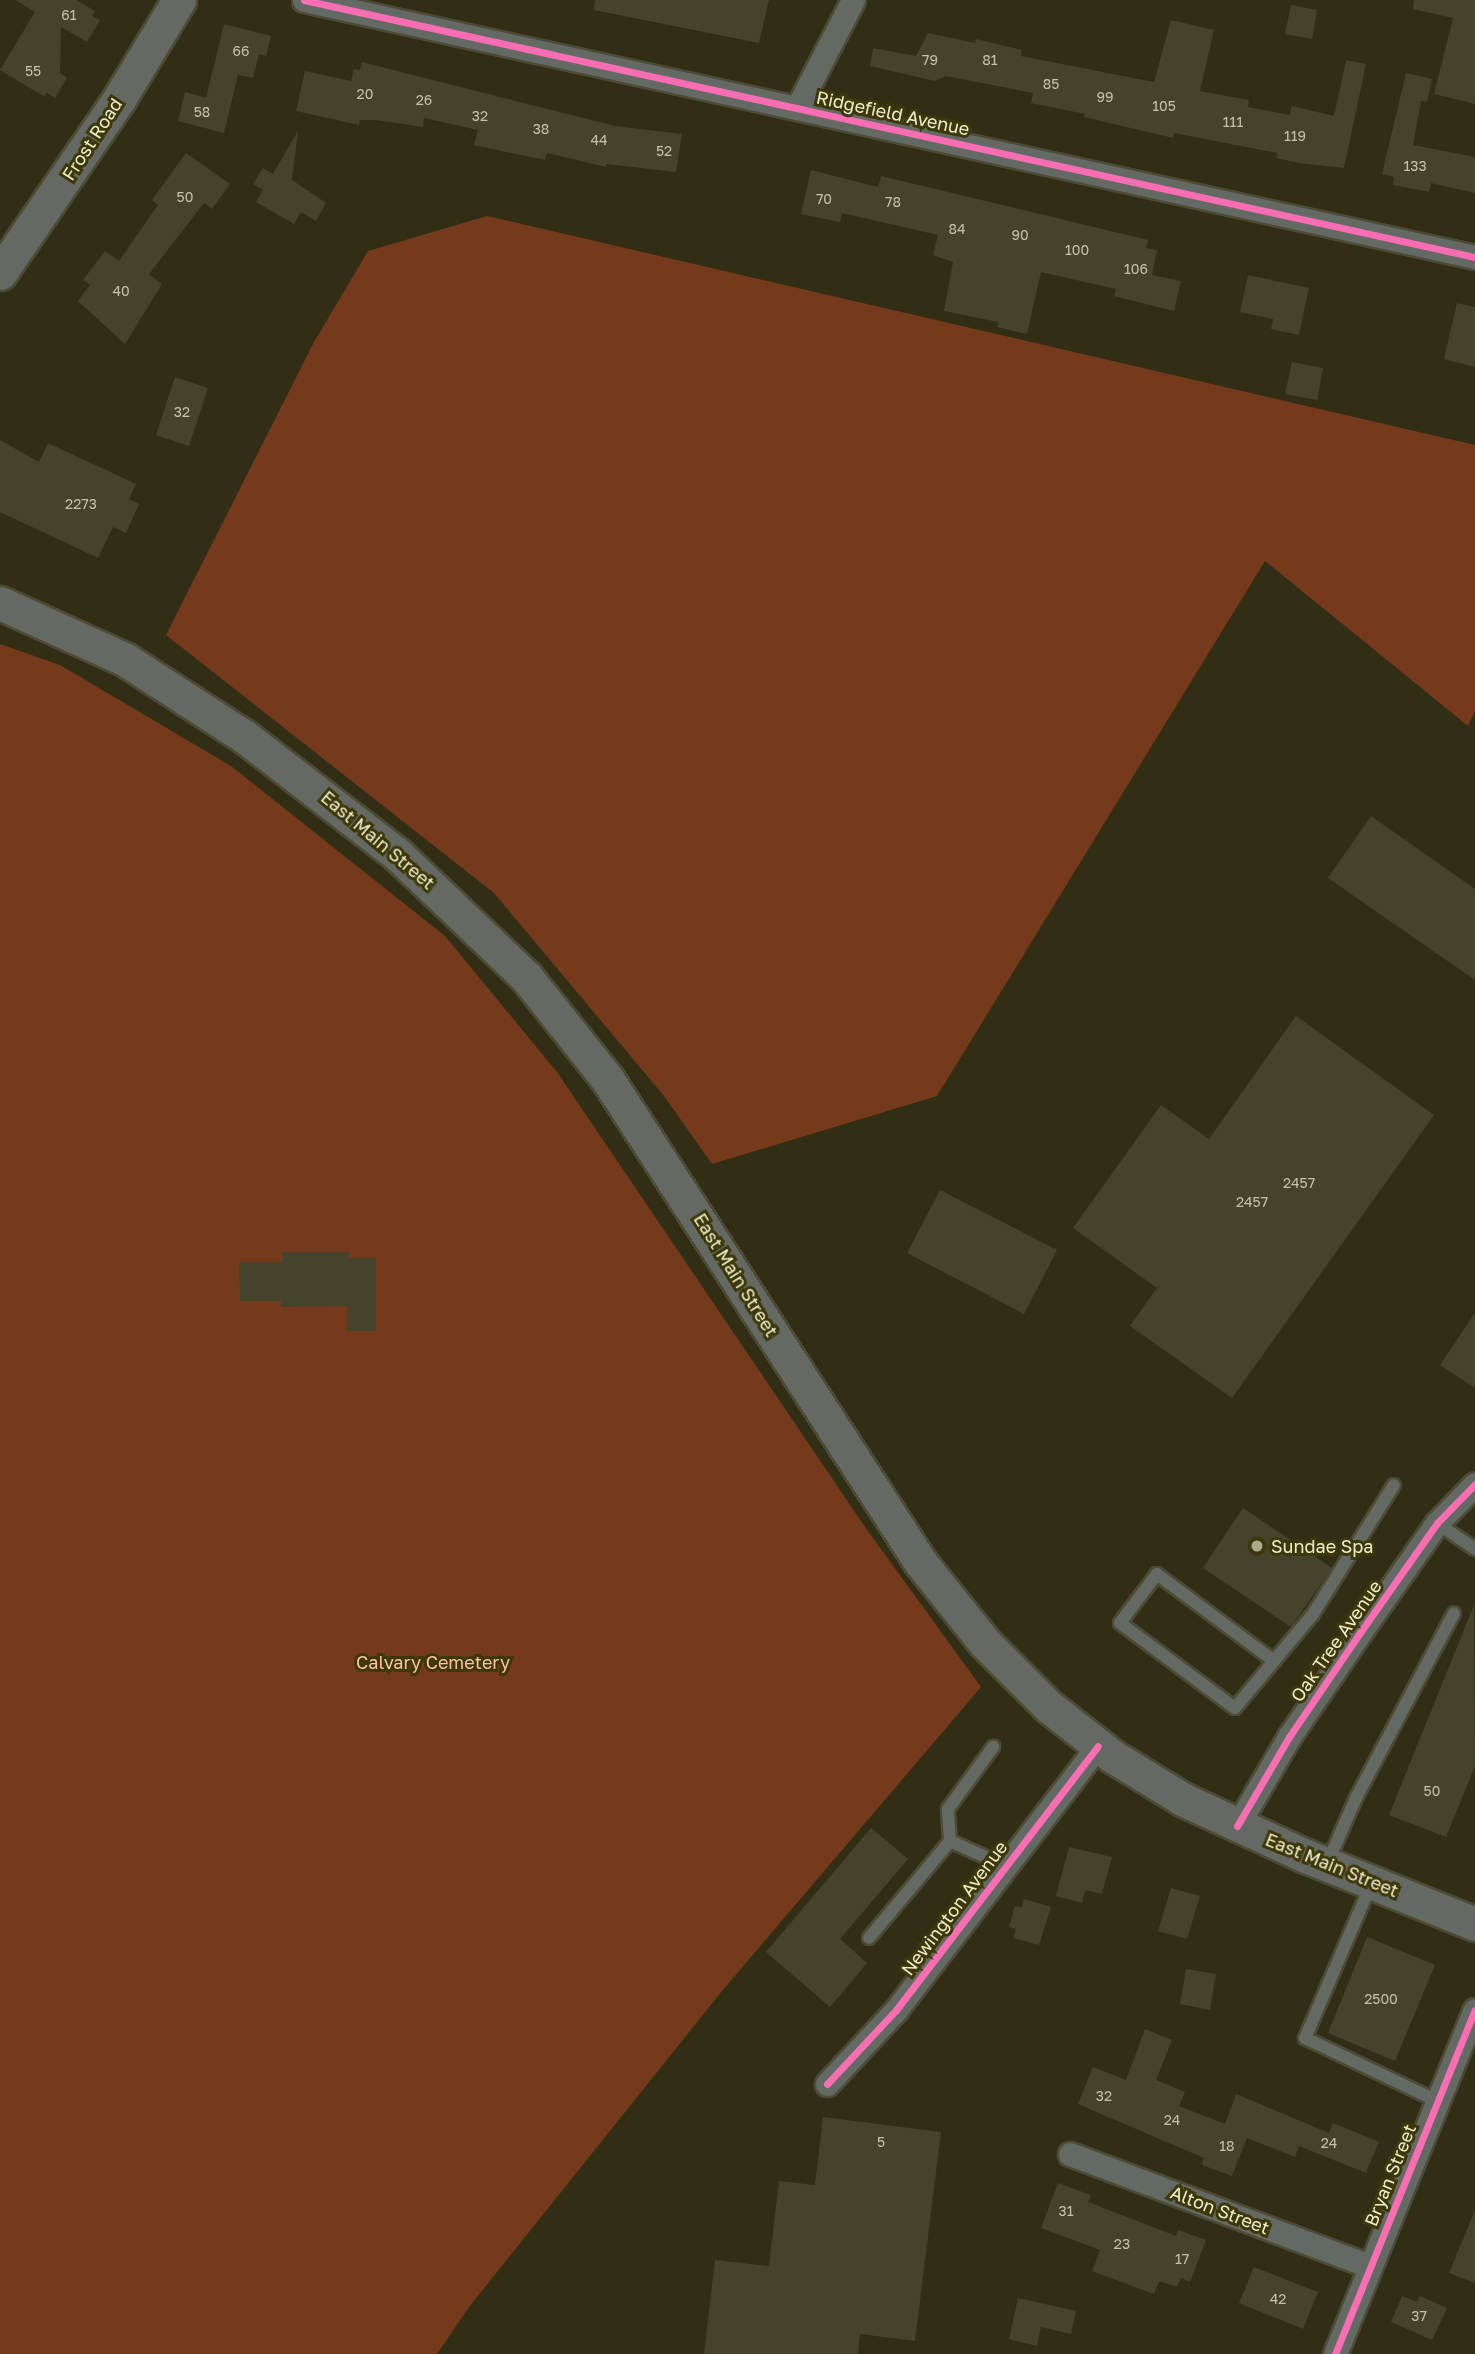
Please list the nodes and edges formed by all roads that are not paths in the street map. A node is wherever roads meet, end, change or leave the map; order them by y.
1 (179, 0) edge
2 (304, 0) edge
3 (853, 0) edge
4 (797, 108) junction
5 (1475, 257) edge
6 (0, 274) edge
7 (0, 603) edge
8 (1475, 1484) edge
9 (1394, 1485) dead end
10 (1437, 1523) junction
11 (1475, 1549) edge
12 (1454, 1613) dead end
13 (1274, 1661) junction
14 (1098, 1746) junction
15 (993, 1747) dead end
16 (1237, 1826) junction
17 (950, 1841) junction
18 (1327, 1864) junction
19 (1006, 1866) junction
20 (1372, 1882) junction
21 (1475, 1924) edge
22 (869, 1938) dead end
23 (1475, 2010) edge
24 (827, 2084) dead end
25 (1437, 2101) junction
26 (1070, 2154) dead end
27 (1370, 2266) junction
28 (1335, 2354) edge

1 - 6 main road, Frost Road
2 - 4 street, Ridgefield Avenue
3 - 4 street
4 - 5 street, Ridgefield Avenue
7 - 14 main road, East Main Street
8 - 10 street, Oak Tree Avenue
9 - 13 lane
10 - 11 lane
10 - 16 street, Oak Tree Avenue
12 - 18 lane
13 - 13 lane
14 - 16 main road, East Main Street
14 - 19 street, Newington Avenue
15 - 17 lane
16 - 18 main road, East Main Street
17 - 19 lane
17 - 22 lane
18 - 20 main road, East Main Street
19 - 24 street, Newington Avenue
20 - 21 main road, East Main Street
20 - 25 lane
23 - 25 street, Bryan Street
25 - 27 street, Bryan Street
26 - 27 street, Alton Street
27 - 28 street, Bryan Street

